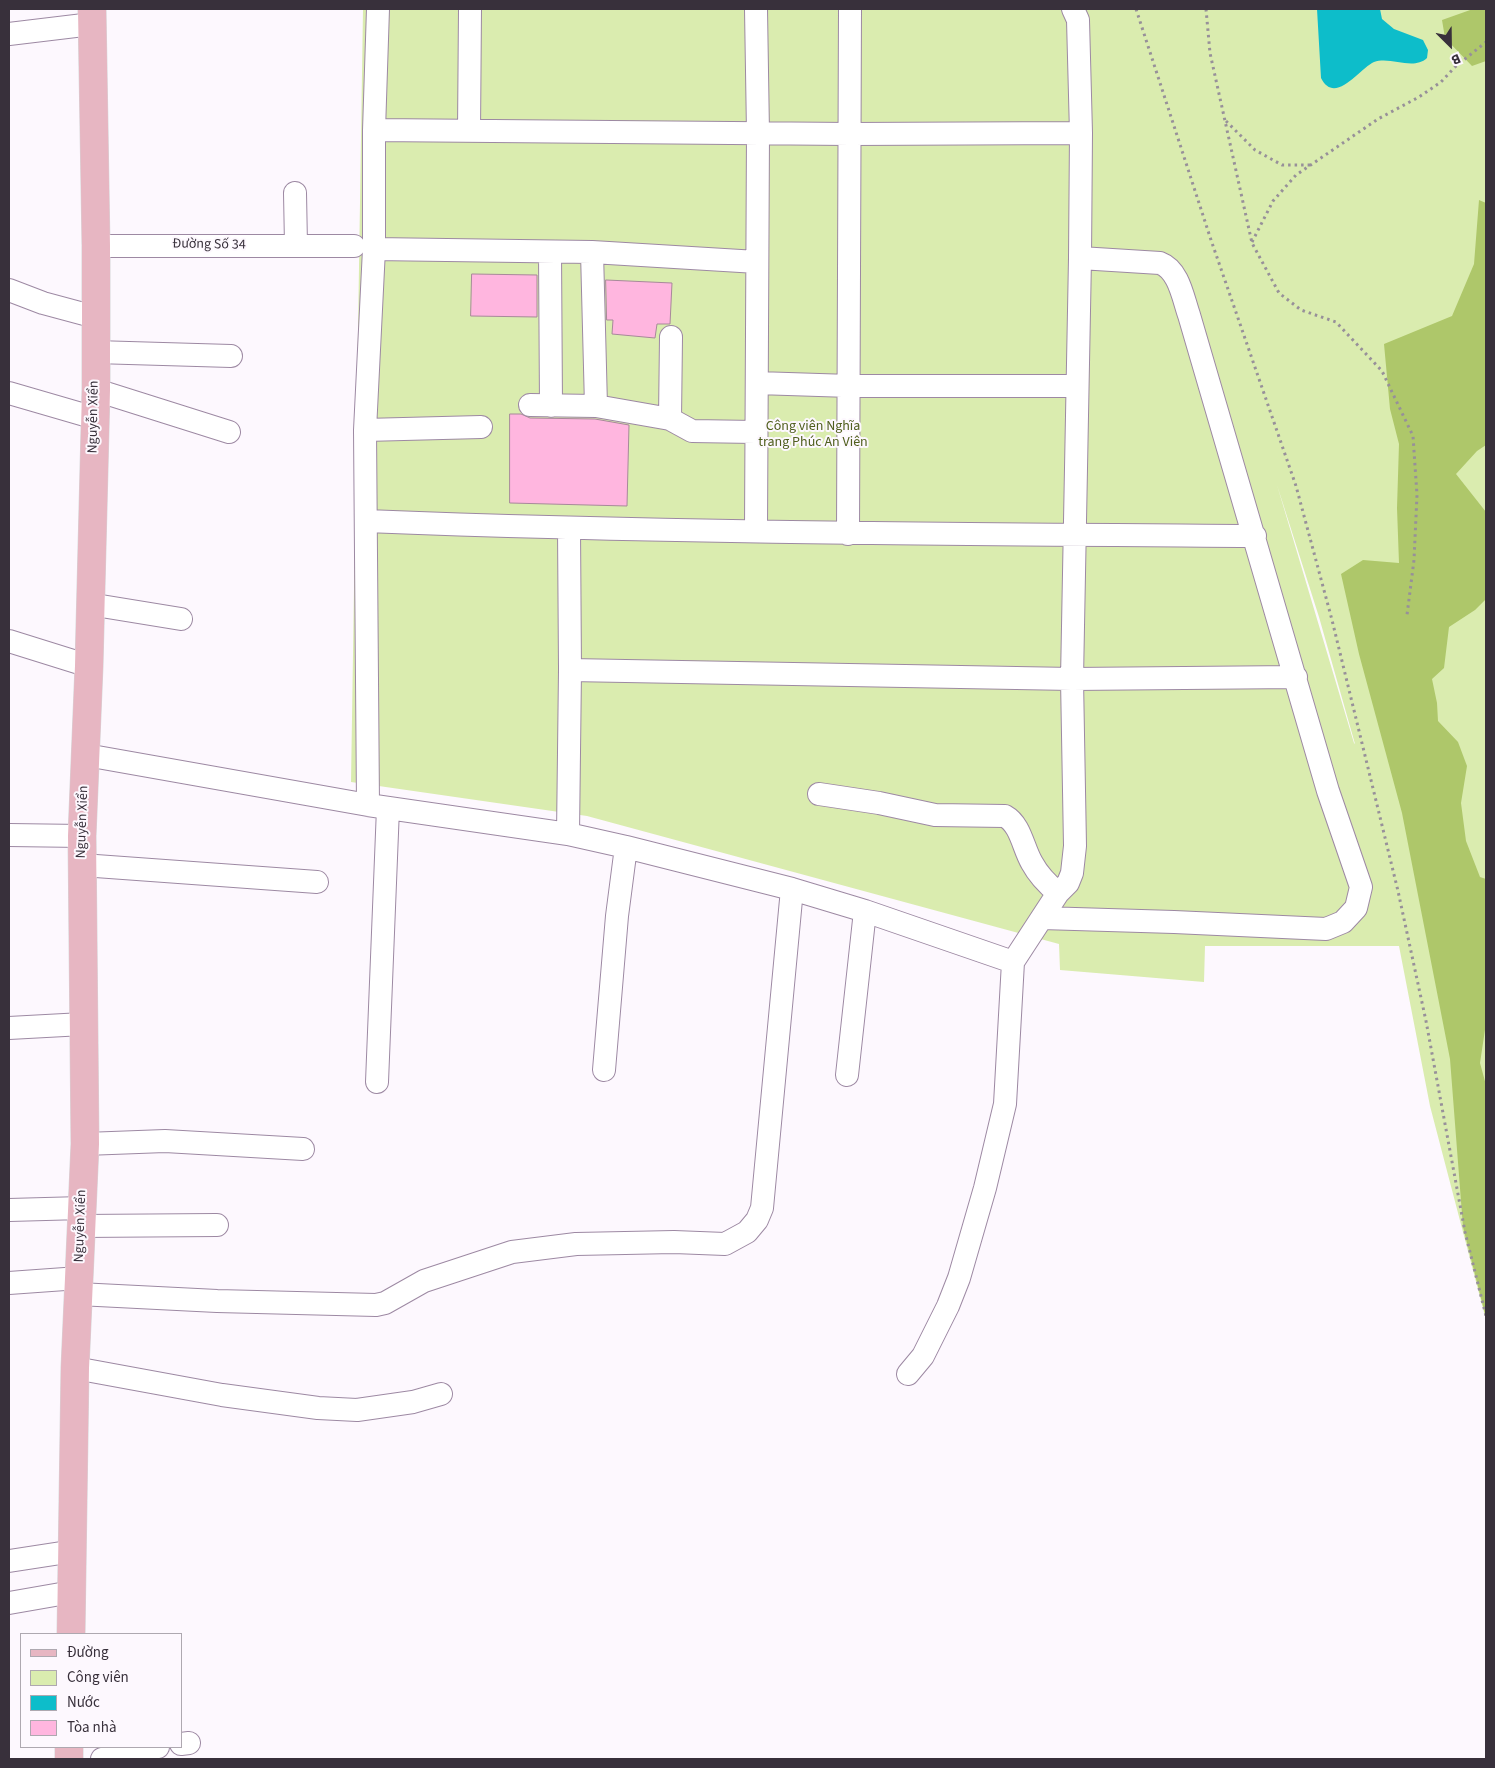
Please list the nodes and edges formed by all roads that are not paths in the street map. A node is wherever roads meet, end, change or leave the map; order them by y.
1 (378, 9) edge
2 (470, 9) edge
3 (756, 9) edge
4 (850, 9) edge
5 (1073, 9) edge
6 (92, 17) edge
7 (9, 34) edge
8 (374, 130) junction
9 (470, 130) junction
10 (758, 133) junction
11 (1081, 133) junction
12 (850, 134) junction
13 (295, 193) dead end
14 (96, 246) junction
15 (296, 246) junction
16 (364, 248) junction
17 (550, 252) junction
18 (592, 252) junction
19 (1080, 258) junction
20 (757, 262) junction
21 (9, 290) edge
22 (95, 316) junction
23 (671, 338) dead end
24 (95, 352) junction
25 (231, 356) dead end
26 (757, 383) junction
27 (850, 386) junction
28 (1077, 386) junction
29 (96, 390) junction
30 (9, 393) edge
31 (596, 406) junction
32 (95, 418) junction
33 (670, 419) junction
34 (481, 428) dead end
35 (366, 430) junction
36 (229, 432) dead end
37 (755, 432) junction
38 (366, 522) junction
39 (569, 529) junction
40 (756, 530) junction
41 (848, 534) junction
42 (1075, 534) junction
43 (1255, 536) junction
44 (89, 604) junction
45 (181, 619) dead end
46 (9, 641) edge
47 (89, 666) junction
48 (570, 670) junction
49 (1296, 677) junction
50 (1072, 679) junction
51 (86, 755) junction
52 (819, 794) dead end
53 (378, 807) junction
54 (568, 834) junction
55 (9, 835) edge
56 (82, 836) junction
57 (626, 846) junction
58 (82, 865) junction
59 (317, 882) dead end
60 (792, 889) junction
61 (1058, 893) junction
62 (865, 911) junction
63 (1042, 918) junction
64 (1013, 962) junction
65 (83, 1024) junction
66 (9, 1028) edge
67 (604, 1070) dead end
68 (847, 1075) dead end
69 (377, 1082) dead end
70 (85, 1144) junction
71 (303, 1149) dead end
72 (9, 1210) edge
73 (81, 1217) junction
74 (217, 1225) dead end
75 (9, 1283) edge
76 (79, 1286) junction
77 (74, 1368) junction
78 (908, 1374) dead end
79 (441, 1394) dead end
80 (74, 1551) junction
81 (9, 1560) edge
82 (72, 1592) junction
83 (9, 1603) edge
84 (71, 1633) edge
85 (153, 1748) edge
86 (102, 1759) edge

1 - 8 street
2 - 9 street
3 - 10 street
4 - 12 street
5 - 11 street
6 - 7 street
6 - 14 main road, Nguyễn Xiển
8 - 9 street
8 - 16 street
9 - 10 street
10 - 12 street
10 - 20 street
11 - 12 street
11 - 19 street
12 - 27 street
13 - 15 street
14 - 15 street, Đường Số 34
14 - 22 main road, Nguyễn Xiển
15 - 16 street, Đường Số 34
16 - 17 street, Đường Số 34
16 - 35 street
17 - 18 street, Đường Số 34
17 - 31 street
18 - 20 street, Đường Số 34
18 - 31 street
19 - 28 street
19 - 43 street
20 - 26 street
21 - 22 street
22 - 24 main road, Nguyễn Xiển
23 - 33 street
24 - 25 street
24 - 29 main road, Nguyễn Xiển
26 - 27 street
26 - 37 street
27 - 28 street
27 - 41 street
28 - 42 street
29 - 32 main road, Nguyễn Xiển
29 - 36 street
30 - 32 street
31 - 33 street
32 - 44 main road, Nguyễn Xiển
33 - 37 street
34 - 35 street
35 - 38 street
37 - 40 street
38 - 39 street
38 - 53 street
39 - 40 street
39 - 48 street
40 - 41 street
41 - 42 street
42 - 43 street
42 - 50 street
43 - 49 street
44 - 45 street
44 - 47 main road, Nguyễn Xiển
46 - 47 street
47 - 51 main road, Nguyễn Xiển
48 - 50 street
48 - 54 street
49 - 50 street
49 - 63 street
50 - 61 street
51 - 53 street
51 - 56 main road, Nguyễn Xiển
52 - 61 street
53 - 54 street
53 - 69 street
54 - 57 street
55 - 56 street
56 - 58 main road, Nguyễn Xiển
57 - 60 street
57 - 67 street
58 - 59 street
58 - 65 main road, Nguyễn Xiển
60 - 62 street
60 - 76 street
61 - 63 street
62 - 64 street
62 - 68 street
63 - 64 street
64 - 78 street
65 - 66 street
65 - 70 main road, Nguyễn Xiển
70 - 71 street
70 - 73 main road, Nguyễn Xiển
72 - 73 street
73 - 74 street
73 - 76 main road, Nguyễn Xiển
75 - 76 street
76 - 77 main road, Nguyễn Xiển
77 - 79 street
77 - 80 main road, Nguyễn Xiển
80 - 81 street
80 - 82 main road, Nguyễn Xiển
82 - 83 street
82 - 84 main road, Nguyễn Xiển
85 - 86 street

